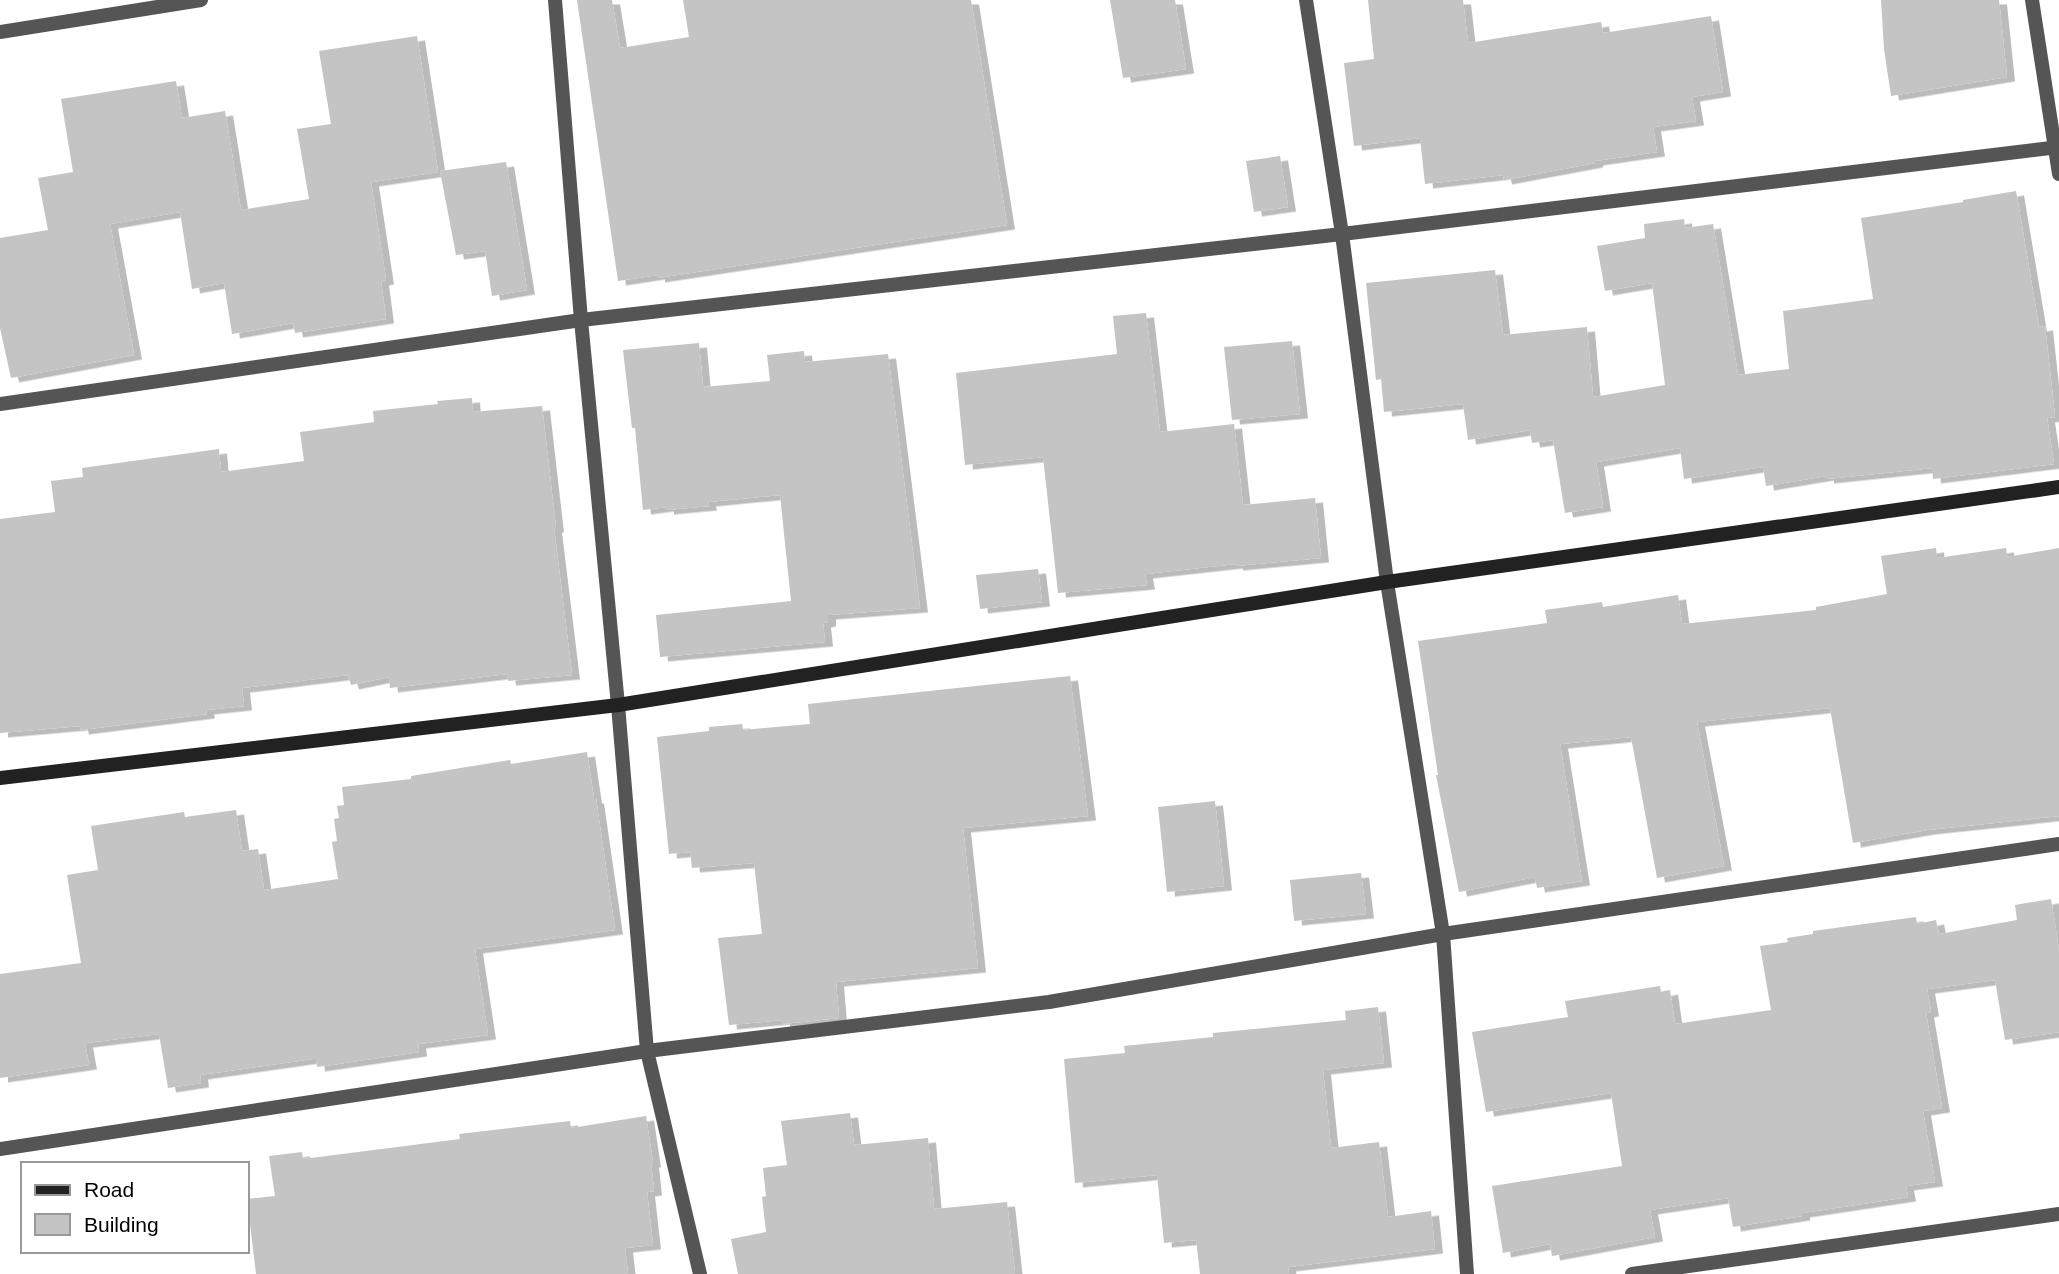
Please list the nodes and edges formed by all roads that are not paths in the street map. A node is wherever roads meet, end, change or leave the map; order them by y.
1 (201, 0) edge
2 (555, 0) edge
3 (1306, 0) edge
4 (2032, 0) edge
5 (0, 32) edge
6 (2057, 147) edge
7 (2059, 174) edge
8 (1342, 234) junction
9 (581, 320) junction
10 (0, 404) edge
11 (2059, 487) edge
12 (1387, 582) junction
13 (618, 705) junction
14 (0, 778) edge
15 (2059, 844) edge
16 (1443, 934) junction
17 (647, 1051) junction
18 (0, 1149) edge
19 (2059, 1214) edge
20 (700, 1274) edge
21 (1467, 1274) edge
22 (1632, 1274) edge

1 - 5 street
2 - 9 street
3 - 8 street
4 - 6 street
6 - 7 street
6 - 8 street
8 - 9 street
8 - 12 street
9 - 10 street
9 - 13 street
11 - 12 street
12 - 13 street
12 - 16 street
13 - 14 street
13 - 17 street
15 - 16 street
16 - 17 street
16 - 21 street
17 - 18 street
17 - 20 street
19 - 22 street

